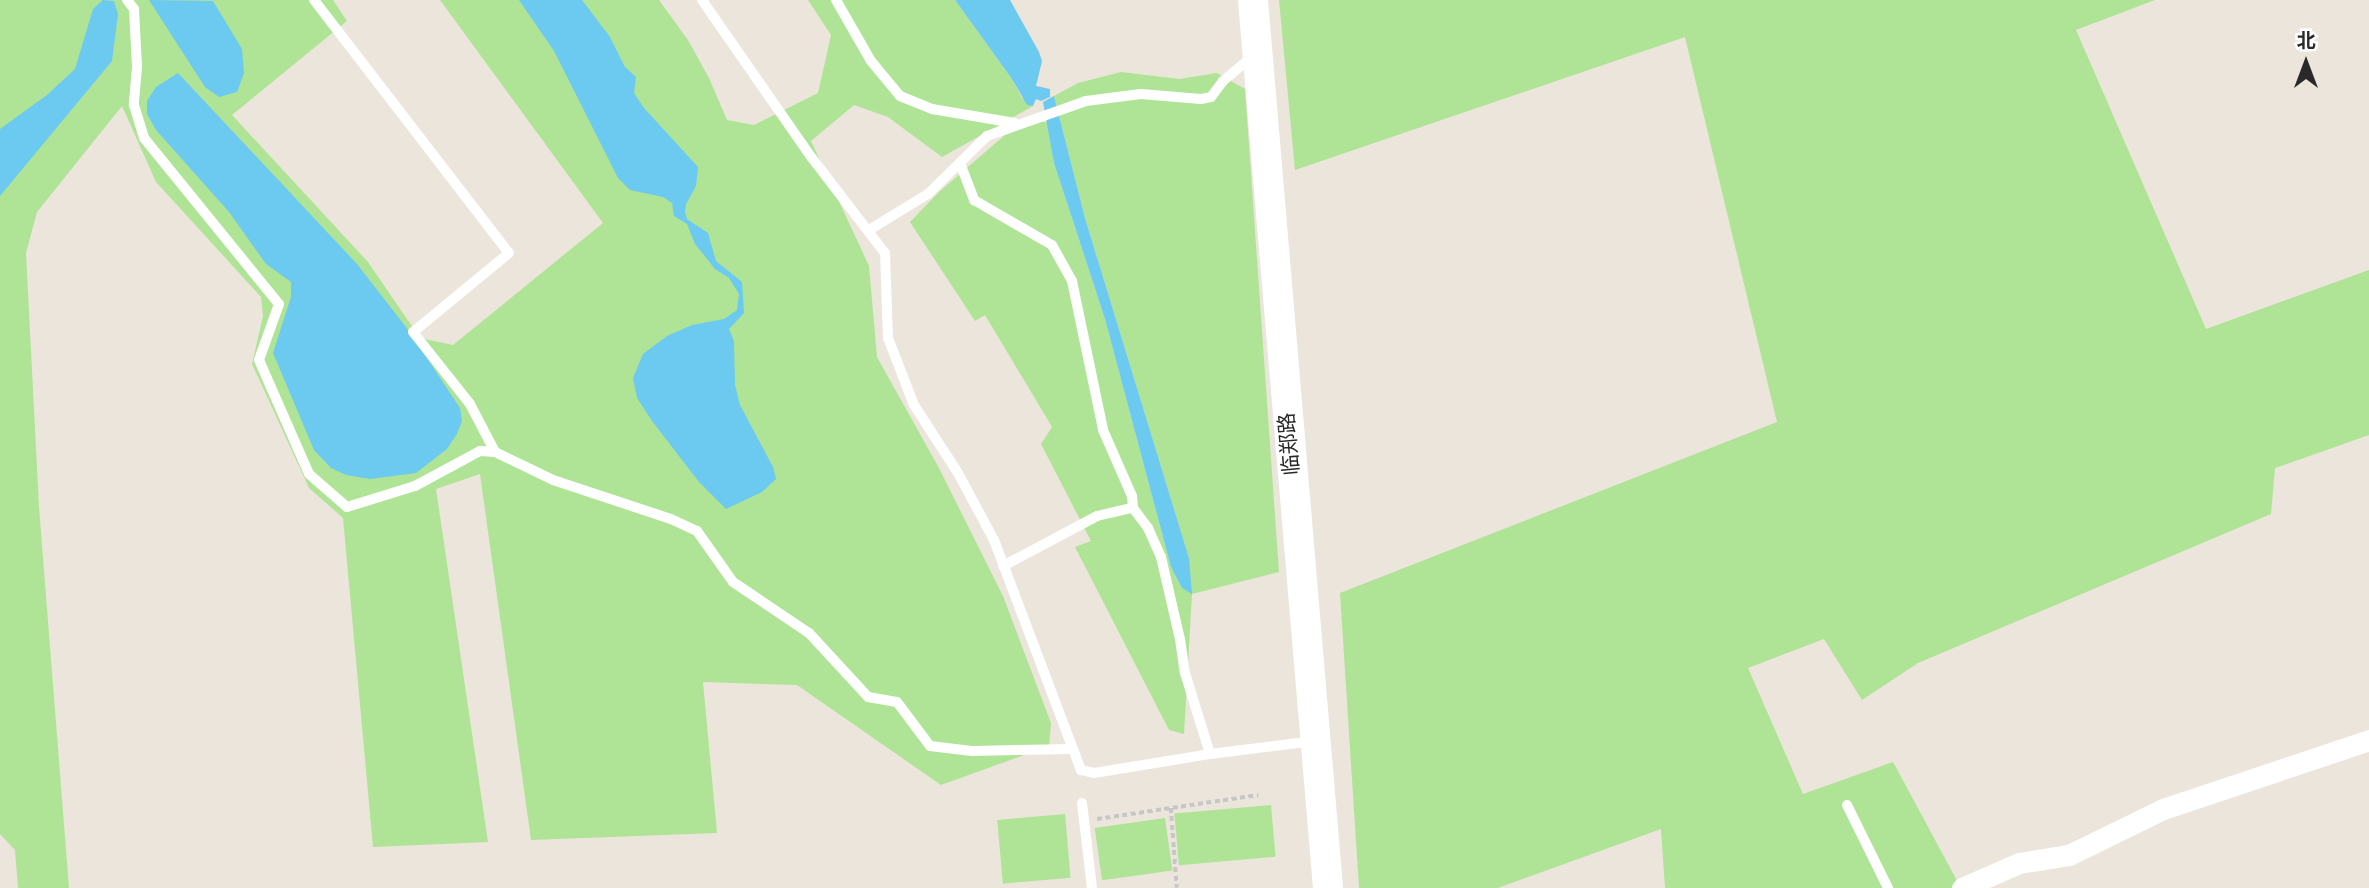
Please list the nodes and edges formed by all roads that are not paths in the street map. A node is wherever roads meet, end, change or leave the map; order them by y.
1 (127, 0) edge
2 (314, 0) edge
3 (702, 0) edge
4 (836, 0) edge
5 (1253, 0) edge
6 (1257, 61) junction
7 (1018, 124) junction
8 (960, 163) junction
9 (869, 230) junction
10 (495, 452) junction
11 (1133, 508) junction
12 (1003, 566) junction
13 (2369, 740) edge
14 (1314, 741) junction
15 (1071, 749) junction
16 (1210, 754) junction
17 (1082, 803) dead end
18 (1847, 805) dead end
19 (1092, 888) edge
20 (1328, 888) edge
21 (1888, 888) edge
22 (1962, 888) edge

1 - 10 lane
2 - 10 lane
3 - 9 lane
4 - 7 lane
5 - 6 main road, 临郑路
6 - 7 lane
6 - 14 main road, 临郑路
7 - 8 lane
8 - 9 lane
8 - 11 lane
9 - 12 lane
10 - 15 lane
11 - 12 lane
11 - 16 lane
12 - 15 lane
13 - 22 street
14 - 16 lane
14 - 20 main road, 临郑路
15 - 16 lane
17 - 19 lane
18 - 21 lane

